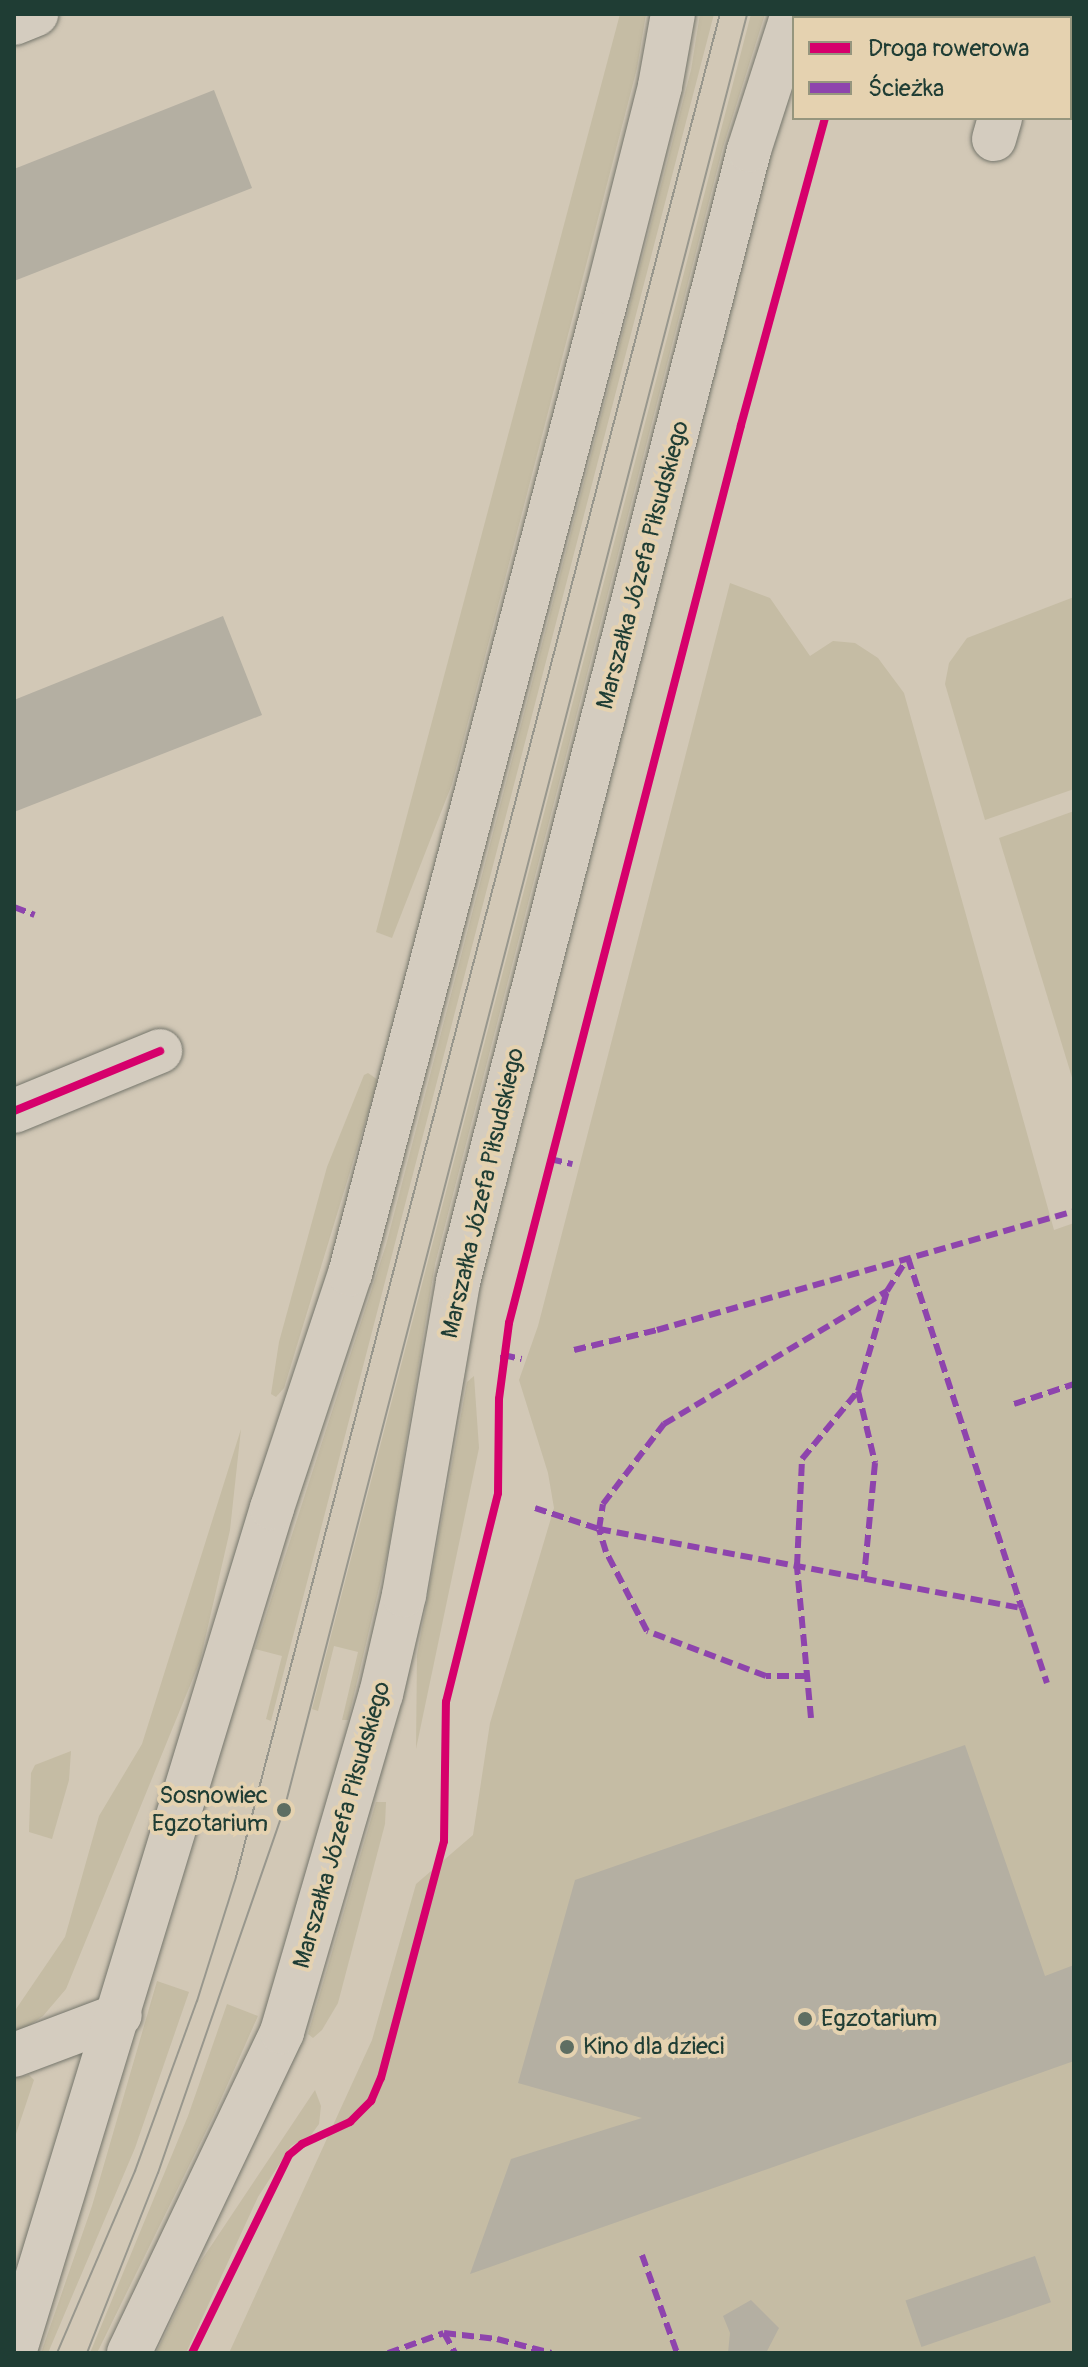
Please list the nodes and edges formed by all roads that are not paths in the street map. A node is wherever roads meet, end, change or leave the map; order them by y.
1 (36, 14) edge
2 (673, 14) edge
3 (792, 17) edge
4 (14, 23) edge
5 (160, 1051) dead end
6 (14, 1111) edge
7 (120, 2015) junction
8 (14, 2055) edge
9 (14, 2353) edge
10 (129, 2353) edge

1 - 4 main road
2 - 7 main road
3 - 10 main road, Marszałka Józefa Piłsudskiego
5 - 6 main road
7 - 8 main road
7 - 9 main road

